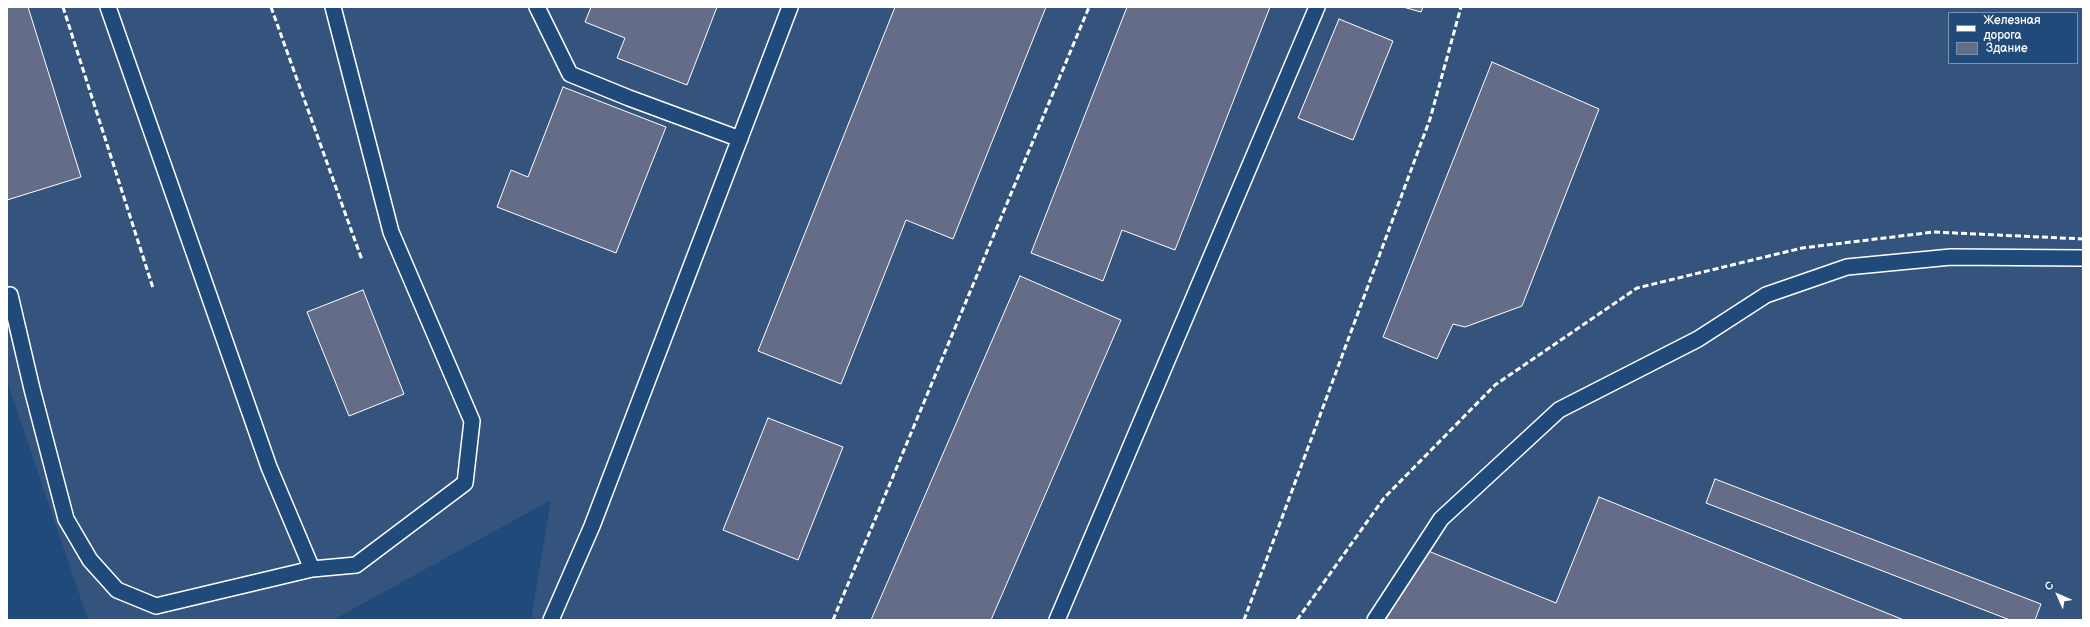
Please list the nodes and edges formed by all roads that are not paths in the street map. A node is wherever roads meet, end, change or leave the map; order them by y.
1 (108, 7) edge
2 (333, 7) edge
3 (537, 7) edge
4 (790, 7) edge
5 (1317, 7) edge
6 (740, 139) junction
7 (2083, 258) edge
8 (10, 295) dead end
9 (312, 569) junction
10 (551, 620) edge
11 (1057, 620) edge
12 (1375, 620) edge

1 - 9 lane
2 - 9 lane
3 - 6 lane
4 - 6 lane
5 - 11 lane
6 - 10 lane
7 - 12 lane
8 - 9 lane

